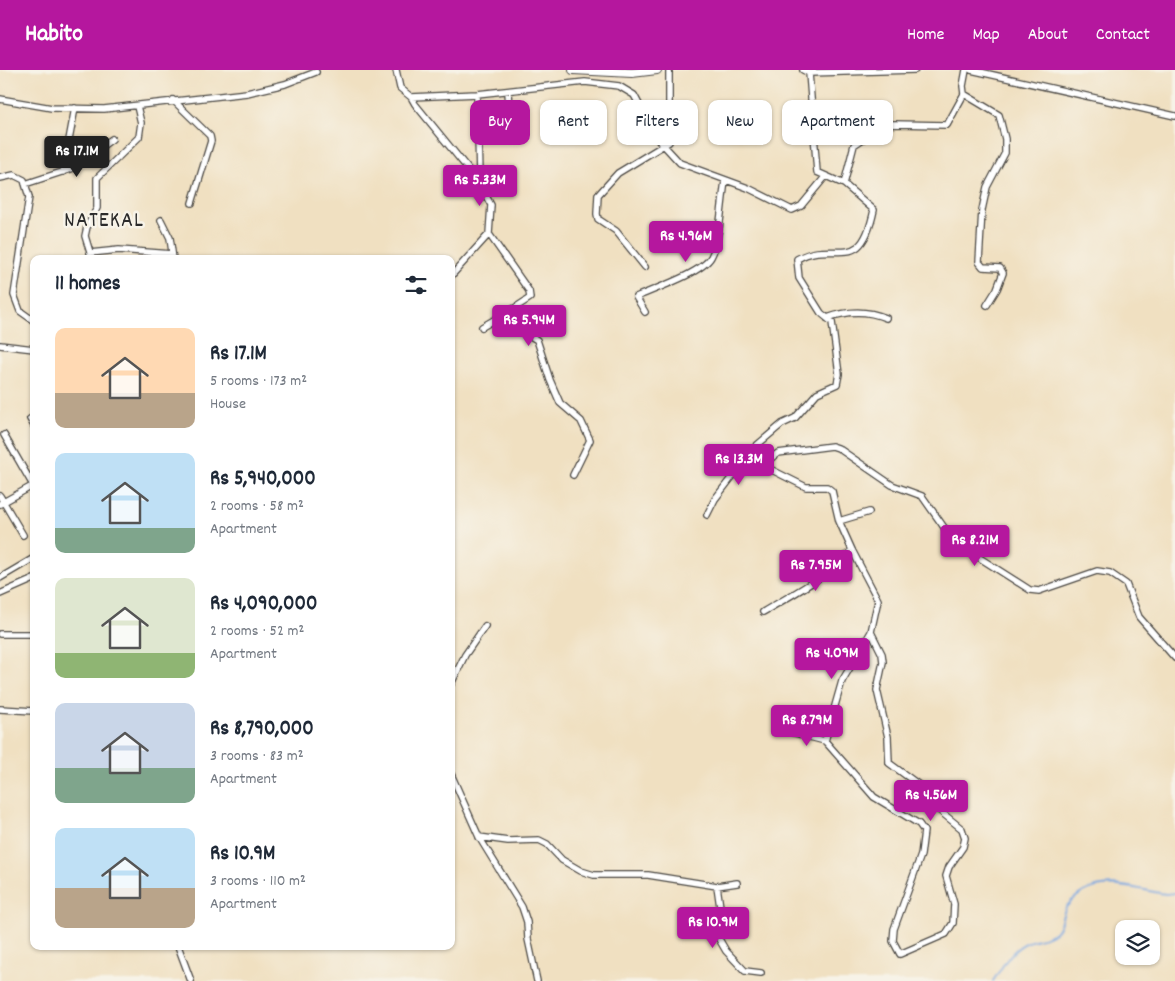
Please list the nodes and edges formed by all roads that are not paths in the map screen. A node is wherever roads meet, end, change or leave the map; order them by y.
1 (396, 70) edge
2 (573, 70) edge
3 (657, 70) edge
4 (669, 70) edge
5 (802, 70) edge
6 (915, 70) edge
7 (966, 70) edge
8 (971, 70) edge
9 (316, 72) dead end
10 (809, 73) junction
11 (508, 91) junction
12 (477, 94) junction
13 (964, 94) junction
14 (411, 97) junction
15 (0, 99) edge
16 (173, 100) junction
17 (508, 100) edge
18 (137, 106) junction
19 (75, 108) junction
20 (1175, 116) edge
21 (112, 139) dead end
22 (665, 146) junction
23 (64, 172) junction
24 (825, 177) junction
25 (0, 178) edge
26 (477, 180) junction
27 (725, 181) junction
28 (25, 184) junction
29 (844, 184) junction
30 (192, 202) dead end
31 (161, 220) dead end
32 (488, 234) junction
33 (91, 255) edge
34 (96, 255) edge
35 (164, 255) edge
36 (173, 255) edge
37 (645, 267) dead end
38 (455, 271) edge
39 (988, 304) dead end
40 (510, 311) junction
41 (645, 312) dead end
42 (30, 318) edge
43 (828, 318) junction
44 (886, 318) dead end
45 (482, 327) dead end
46 (0, 345) edge
47 (30, 349) edge
48 (4, 435) dead end
49 (756, 446) junction
50 (762, 465) junction
51 (573, 475) dead end
52 (30, 481) edge
53 (30, 488) edge
54 (0, 496) edge
55 (2, 503) edge
56 (869, 512) dead end
57 (707, 515) dead end
58 (839, 521) junction
59 (23, 535) dead end
60 (852, 550) junction
61 (30, 560) edge
62 (0, 578) edge
63 (30, 581) edge
64 (0, 594) edge
65 (763, 612) dead end
66 (485, 626) dead end
67 (871, 632) junction
68 (0, 634) edge
69 (30, 634) edge
70 (1175, 658) edge
71 (455, 676) edge
72 (0, 709) edge
73 (30, 712) edge
74 (794, 733) dead end
75 (826, 741) junction
76 (455, 783) edge
77 (479, 837) junction
78 (737, 883) dead end
79 (717, 886) junction
80 (180, 950) edge
81 (761, 973) dead end
82 (192, 981) edge
83 (537, 981) edge

1 - 14 street
2 - 3 main road
4 - 22 street
5 - 10 street
6 - 10 street
7 - 13 street
8 - 20 street
9 - 16 street
10 - 24 street
11 - 12 street
11 - 17 street
11 - 22 street
12 - 14 street
12 - 26 street
13 - 29 street
13 - 39 street
14 - 26 street
15 - 19 street
16 - 18 street
16 - 30 street
18 - 19 street
18 - 33 street
19 - 23 street
21 - 23 street
22 - 27 street
22 - 37 street
23 - 28 street
24 - 27 street
24 - 29 street
25 - 28 street
26 - 32 street
27 - 41 street
28 - 42 street
29 - 43 street
31 - 36 street
32 - 38 street
32 - 40 street
34 - 35 street
40 - 45 street
40 - 51 street
43 - 44 street
43 - 49 street
46 - 47 street
48 - 52 street
49 - 50 street
49 - 57 street
50 - 58 street
50 - 70 street
53 - 55 street
54 - 55 street
55 - 59 street
56 - 58 street
58 - 60 street
60 - 65 street
60 - 67 street
61 - 62 street
63 - 64 street
66 - 71 street
67 - 75 street
67 - 75 street
68 - 69 street
72 - 73 street
74 - 75 street
76 - 77 street
77 - 79 street
77 - 83 street
78 - 79 street
79 - 81 street
80 - 82 street

